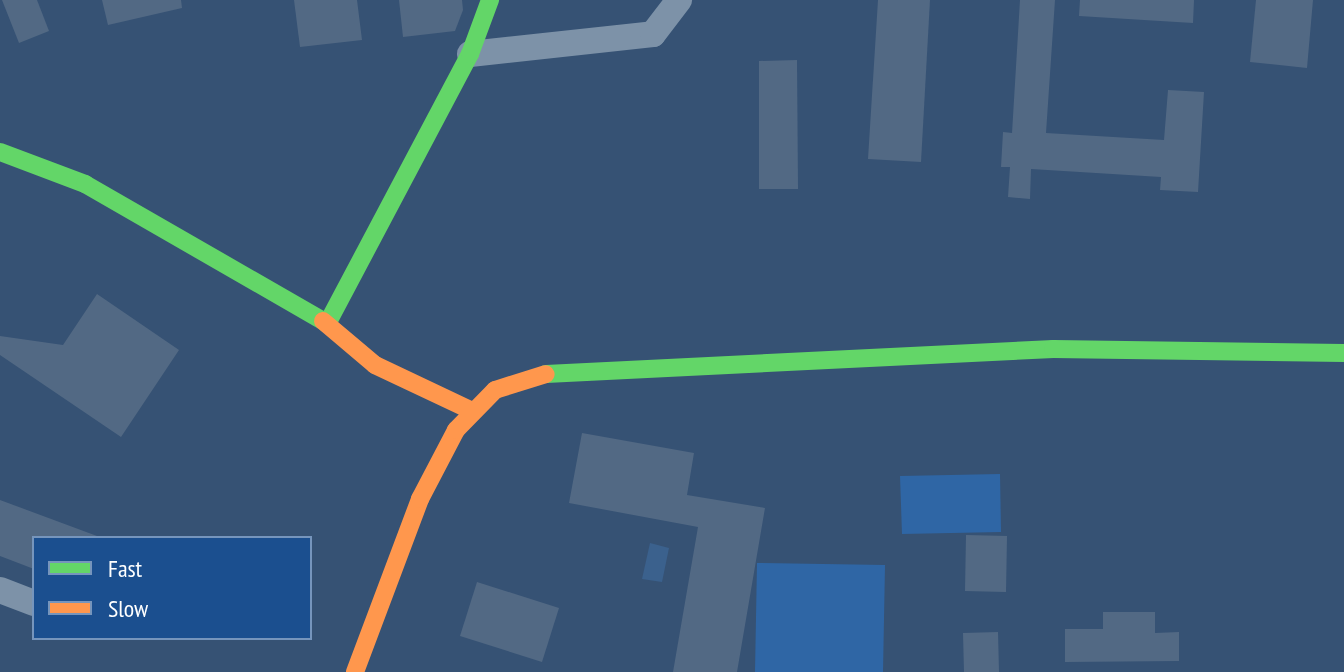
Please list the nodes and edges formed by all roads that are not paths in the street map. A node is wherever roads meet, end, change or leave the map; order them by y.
1 (490, 0) edge
2 (679, 0) edge
3 (470, 54) junction
4 (0, 152) edge
5 (327, 324) junction
6 (1344, 353) edge
7 (470, 410) junction
8 (0, 590) edge
9 (32, 602) edge
10 (355, 672) edge

1 - 3 street
2 - 3 street
3 - 5 street
4 - 5 street
5 - 7 street
6 - 7 street
7 - 10 street
8 - 9 street

